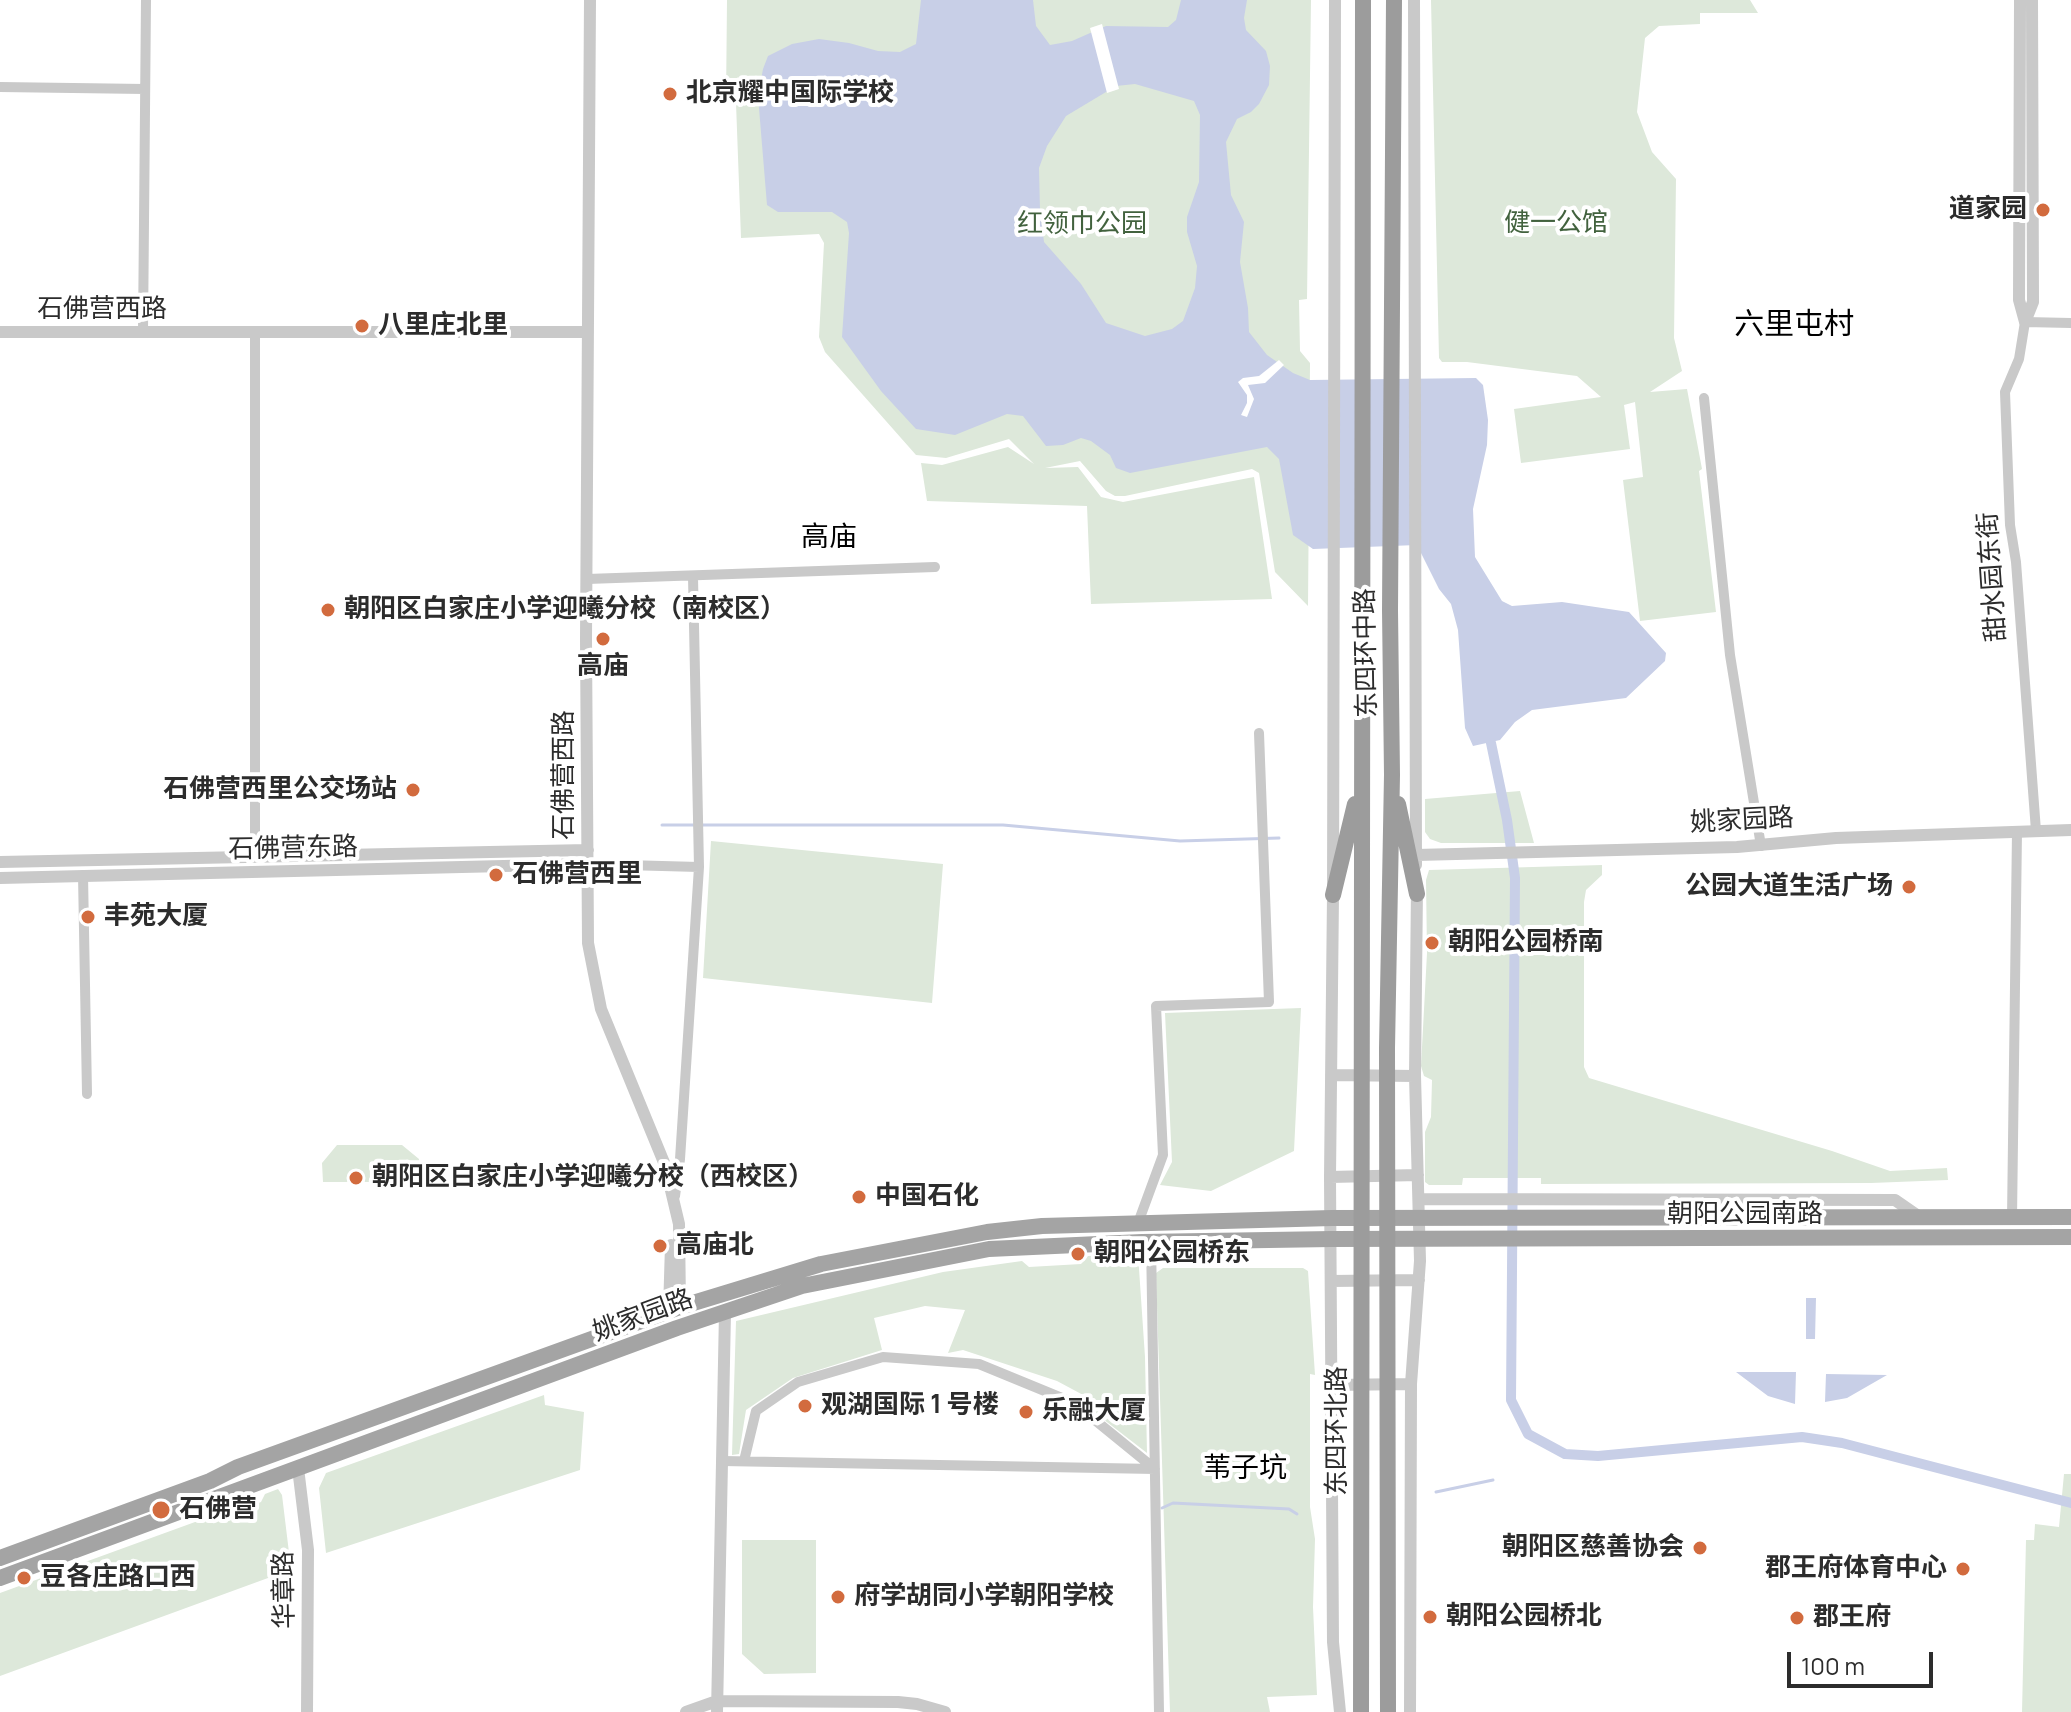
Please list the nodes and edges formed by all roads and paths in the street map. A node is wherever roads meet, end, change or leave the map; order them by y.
1 (146, 0) edge
2 (590, 0) edge
3 (1335, 0) edge
4 (1414, 0) edge
5 (2020, 0) edge
6 (2032, 0) edge
7 (1363, 1) edge
8 (1394, 1) edge
9 (0, 87) edge
10 (145, 89) junction
11 (2025, 322) junction
12 (2071, 323) edge
13 (0, 332) edge
14 (143, 332) junction
15 (255, 332) junction
16 (588, 332) junction
17 (1704, 398) dead end
18 (935, 567) dead end
19 (693, 577) junction
20 (587, 579) junction
21 (1259, 733) dead end
22 (1392, 775) junction
23 (1361, 776) junction
24 (2071, 830) edge
25 (2017, 831) junction
26 (2036, 831) junction
27 (1761, 846) junction
28 (588, 850) junction
29 (1416, 855) junction
30 (255, 857) junction
31 (0, 862) edge
32 (588, 864) junction
33 (699, 867) junction
34 (83, 875) junction
35 (0, 878) edge
36 (1417, 894) junction
37 (1333, 895) junction
38 (1331, 1075) junction
39 (1415, 1076) junction
40 (87, 1094) dead end
41 (1362, 1151) joint
42 (1418, 1175) junction
43 (1330, 1177) junction
44 (1419, 1199) junction
45 (674, 1202) junction
46 (1420, 1217) junction
47 (2071, 1217) edge
48 (1332, 1218) junction
49 (1921, 1218) junction
50 (2012, 1218) junction
51 (1138, 1223) junction
52 (2071, 1237) edge
53 (1332, 1239) junction
54 (1419, 1239) junction
55 (1151, 1242) junction
56 (1419, 1280) junction
57 (1331, 1281) junction
58 (1388, 1306) joint
59 (674, 1309) junction
60 (725, 1312) junction
61 (1411, 1384) junction
62 (1332, 1385) junction
63 (723, 1461) junction
64 (744, 1461) junction
65 (298, 1468) junction
66 (1155, 1469) junction
67 (0, 1558) edge
68 (0, 1578) edge
69 (717, 1706) edge
70 (307, 1712) edge
71 (686, 1712) edge
72 (945, 1712) edge
73 (1159, 1712) edge
74 (1340, 1712) edge
75 (1361, 1712) edge
76 (1388, 1712) edge
77 (1410, 1712) edge

1 - 10 street
2 - 16 street, 石佛营西路
3 - 37 street, 东四环中路
4 - 29 street, 东四环中路
5 - 11 street, 甜水园东街
6 - 11 street, 甜水园东街
7 - 23 highway, 东四环中路
8 - 22 highway, 东四环中路
9 - 10 street
10 - 14 street
11 - 12 street
11 - 26 street, 甜水园东街
13 - 14 street, 石佛营西路
14 - 15 street, 石佛营西路
15 - 16 street, 石佛营西路
15 - 30 street
16 - 20 street, 石佛营西路
17 - 27 street
18 - 19 street
19 - 20 street
19 - 33 street
20 - 28 street, 石佛营西路
21 - 51 street
22 - 36 highway
22 - 58 highway, 东四环中路
23 - 37 highway
23 - 41 highway, 东四环中路
24 - 26 street, 姚家园路
25 - 26 street, 姚家园路
25 - 27 street, 姚家园路
25 - 50 street
27 - 29 street, 姚家园路
28 - 30 street, 石佛营东路
28 - 32 street, 石佛营西路
29 - 36 street, 东四环中路
30 - 31 street, 石佛营东路
32 - 33 street
32 - 34 street, 石佛营东路
32 - 45 street, 石佛营西路
33 - 45 street
34 - 35 street, 石佛营东路
34 - 40 street
36 - 39 street, 东四环中路
37 - 38 street, 东四环中路
38 - 39 street
38 - 43 street, 东四环中路
39 - 42 street, 东四环中路
41 - 75 highway, 东四环北路
42 - 43 street
42 - 44 street, 东四环中路
43 - 48 street, 东四环中路
44 - 46 street, 东四环中路
44 - 49 street, 朝阳公园南路
45 - 59 street, 石佛营西路
46 - 48 main road, 朝阳公园南路
46 - 49 main road, 朝阳公园南路
46 - 54 street, 东四环中路
47 - 50 main road, 朝阳公园南路
48 - 51 main road, 姚家园路
48 - 53 street, 东四环中路
49 - 50 main road, 朝阳公园南路
51 - 59 main road, 姚家园路
52 - 54 main road, 朝阳公园南路
53 - 54 main road, 朝阳公园南路
53 - 55 main road, 姚家园路
53 - 57 street, 东四环北路
54 - 56 street
55 - 60 main road, 姚家园路
55 - 66 street
56 - 57 street
56 - 61 street
57 - 62 street, 东四环北路
58 - 76 highway, 东四环北路
59 - 67 main road, 姚家园路
60 - 63 street
60 - 65 main road, 姚家园路
61 - 62 street
61 - 77 street
62 - 74 street, 东四环北路
63 - 64 street
63 - 69 street
64 - 66 street
64 - 66 street
65 - 68 main road, 姚家园路
65 - 70 street, 华章路
66 - 73 street
69 - 71 street
69 - 72 street

